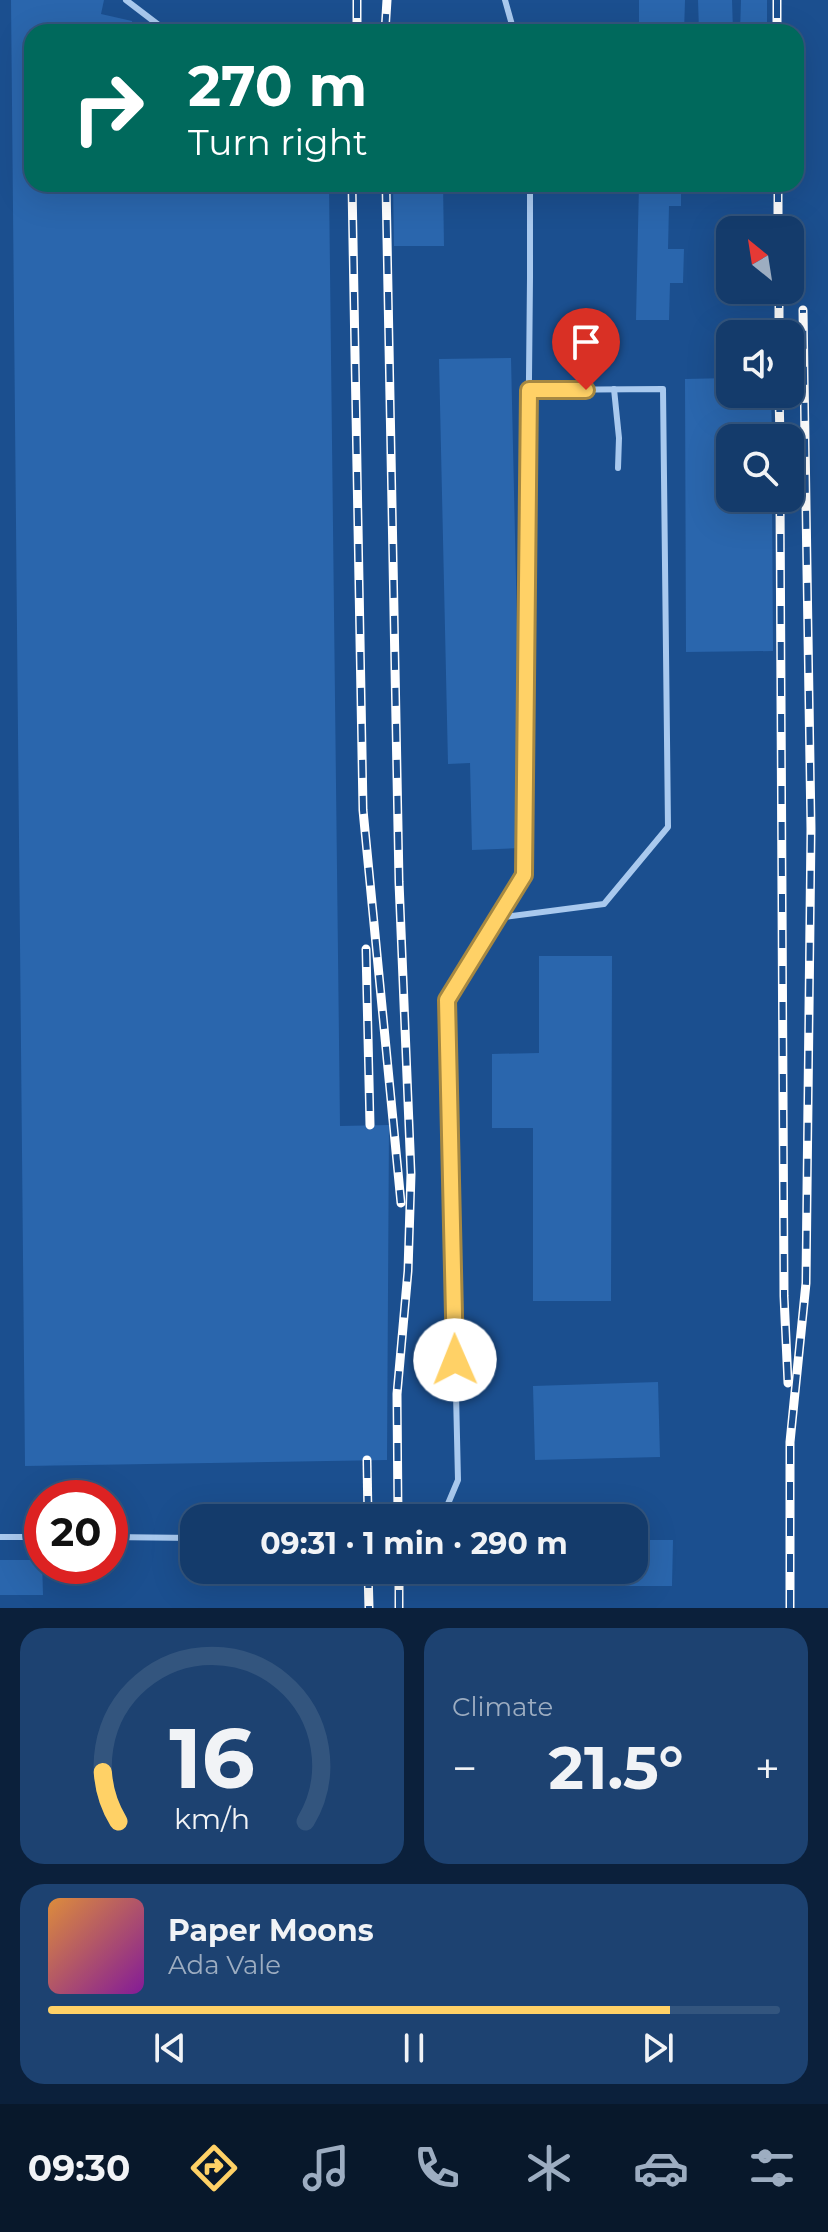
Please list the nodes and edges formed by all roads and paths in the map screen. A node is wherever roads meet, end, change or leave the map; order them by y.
1 (126, 0) edge
2 (505, 0) edge
3 (157, 24) edge
4 (512, 24) edge
5 (530, 192) edge
6 (614, 389) junction
7 (529, 390) junction
8 (618, 468) dead end
9 (497, 918) junction
10 (448, 1504) edge
11 (0, 1537) edge
12 (24, 1537) edge
13 (128, 1537) edge
14 (180, 1538) edge

1 - 3 lane
2 - 4 lane
5 - 7 lane
6 - 7 lane
6 - 8 lane
6 - 9 lane
7 - 9 lane
9 - 10 lane
11 - 12 lane
13 - 14 lane

